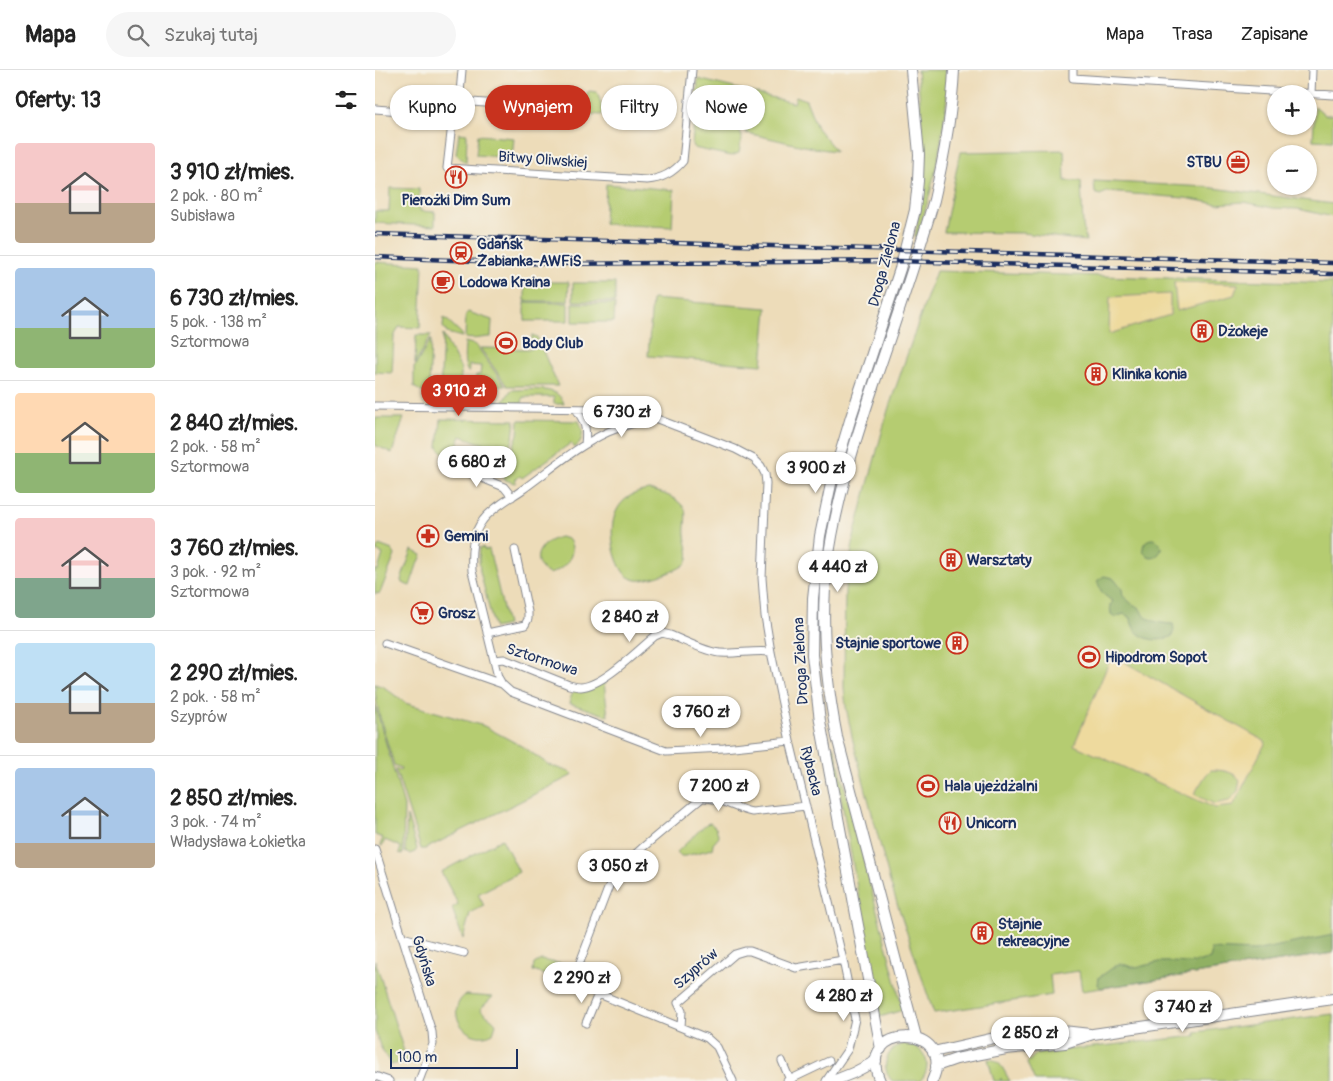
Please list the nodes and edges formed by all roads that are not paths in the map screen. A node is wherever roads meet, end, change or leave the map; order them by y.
1 (463, 70) edge
2 (691, 70) edge
3 (911, 70) edge
4 (955, 70) edge
5 (1312, 70) edge
6 (1073, 74) edge
7 (461, 85) edge
8 (1311, 85) edge
9 (1267, 90) edge
10 (1317, 94) edge
11 (1333, 95) edge
12 (375, 109) edge
13 (390, 110) edge
14 (451, 130) edge
15 (375, 406) edge
16 (576, 409) junction
17 (652, 418) junction
18 (585, 444) junction
19 (452, 466) dead end
20 (512, 496) junction
21 (515, 550) dead end
22 (487, 633) junction
23 (385, 643) dead end
24 (771, 652) junction
25 (494, 660) junction
26 (501, 684) junction
27 (790, 741) junction
28 (806, 806) junction
29 (375, 850) edge
30 (403, 937) junction
31 (464, 953) dead end
32 (843, 960) junction
33 (598, 994) junction
34 (1333, 999) edge
35 (586, 1023) dead end
36 (681, 1027) junction
37 (1093, 1034) junction
38 (916, 1037) junction
39 (881, 1049) junction
40 (933, 1052) junction
41 (783, 1061) dead end
42 (829, 1061) dead end
43 (876, 1061) junction
44 (936, 1066) junction
45 (375, 1076) edge
46 (789, 1080) edge
47 (389, 1081) edge
48 (419, 1081) edge
49 (733, 1081) edge
50 (826, 1081) edge
51 (833, 1081) edge
52 (880, 1081) edge
53 (932, 1081) edge

1 - 7 street, Bitwy Oliwskiej
2 - 14 street, Bitwy Oliwskiej
3 - 39 street, Droga Zielona
4 - 38 street, Droga Zielona
5 - 8 street
6 - 9 street
10 - 11 street
12 - 13 street
15 - 16 street
16 - 17 street
16 - 18 street
17 - 18 street, Sztormowa
17 - 24 street, Rybacka
18 - 20 street, Sztormowa
19 - 20 street
20 - 22 street, Sztormowa
21 - 22 street, Sztormowa
22 - 25 street, Sztormowa
23 - 26 street
24 - 25 street, Sztormowa
24 - 27 street, Rybacka
25 - 26 street, Sztormowa
26 - 27 street
27 - 28 street, Rybacka
28 - 32 street, Rybacka
28 - 33 street
29 - 30 street, Gdyńska
30 - 31 street
30 - 48 street, Gdyńska
32 - 36 street, Szyprów
32 - 50 street, Rybacka
33 - 35 street
33 - 36 street
34 - 37 street
36 - 49 street
37 - 40 street
37 - 44 street
38 - 39 street
38 - 40 street
39 - 43 street
40 - 44 street
41 - 46 street
42 - 46 street
43 - 51 street
43 - 52 street
44 - 53 street
45 - 47 street

